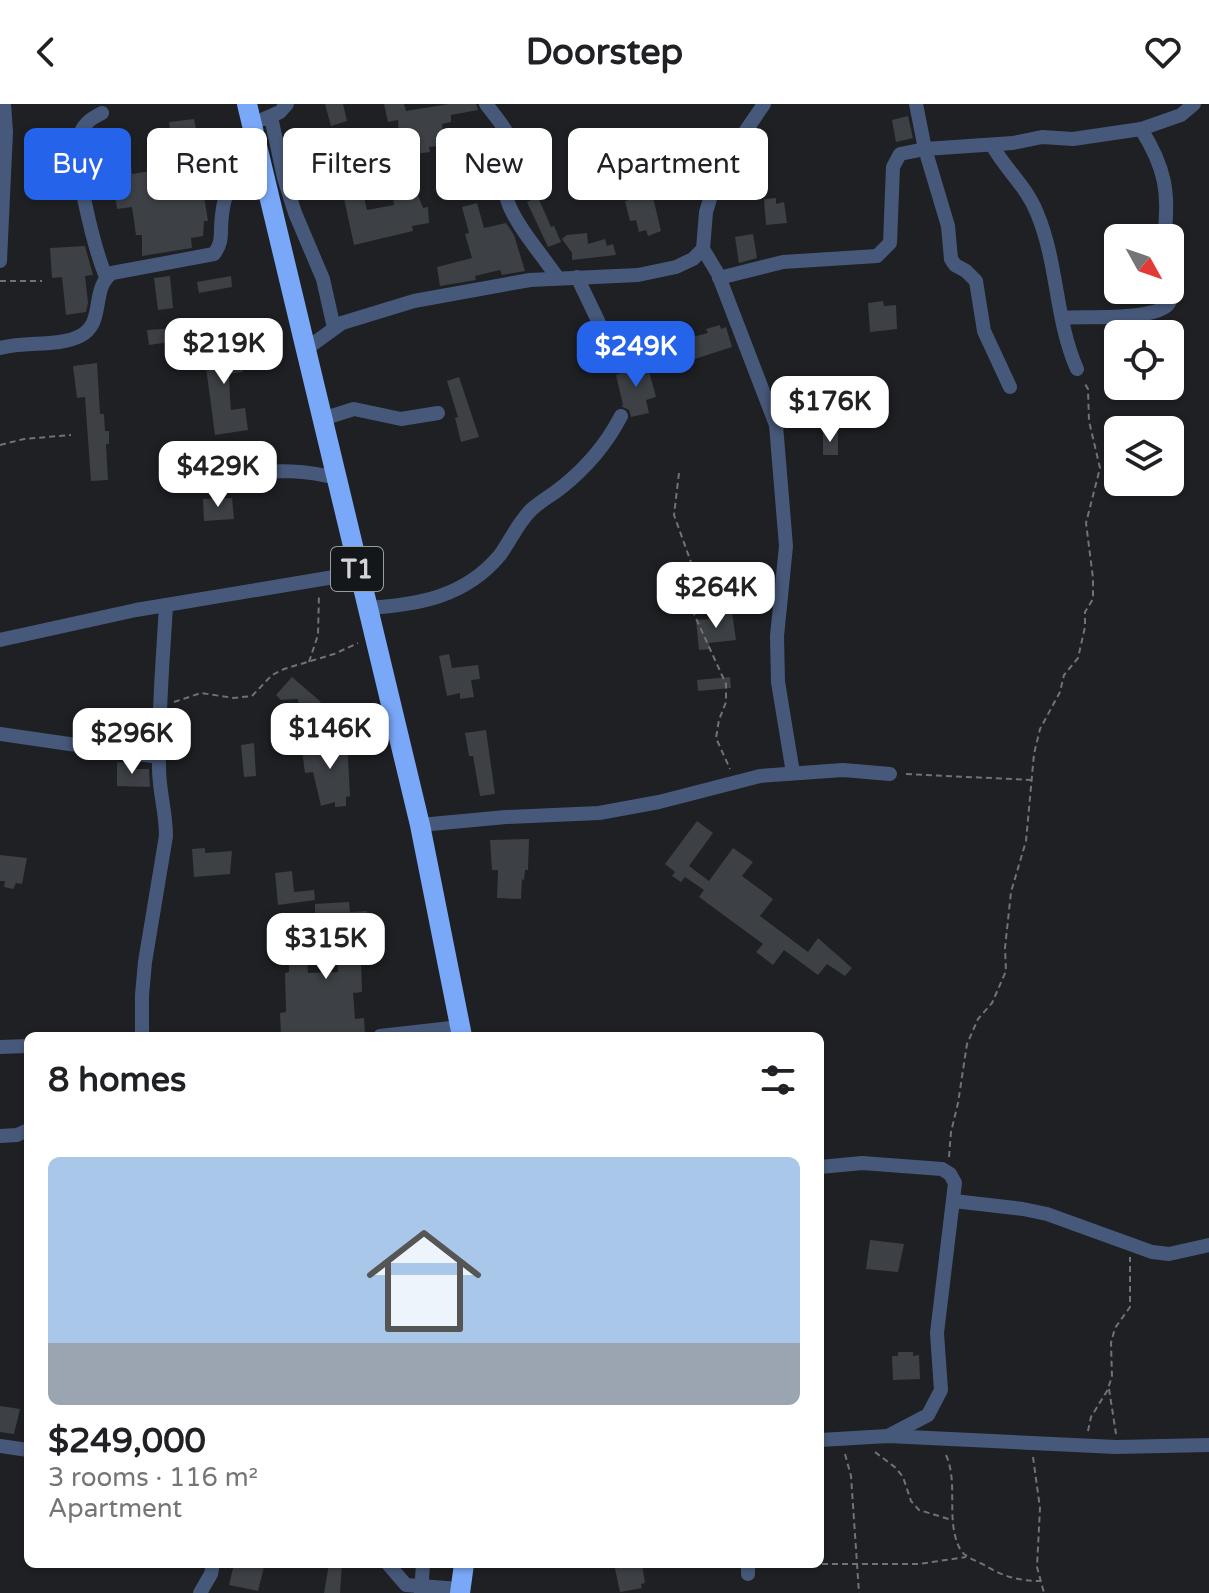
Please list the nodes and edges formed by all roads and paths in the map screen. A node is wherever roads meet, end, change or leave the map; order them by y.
1 (4, 104) edge
2 (287, 104) edge
3 (486, 104) edge
4 (764, 104) edge
5 (916, 104) edge
6 (1194, 104) edge
7 (102, 113) dead end
8 (257, 114) edge
9 (1141, 129) junction
10 (992, 145) junction
11 (925, 149) junction
12 (267, 185) edge
13 (226, 200) edge
14 (1165, 224) edge
15 (703, 249) junction
16 (0, 261) edge
17 (106, 277) junction
18 (557, 277) junction
19 (577, 277) junction
20 (719, 278) junction
21 (0, 281) edge
22 (42, 281) dead end
23 (1167, 304) edge
24 (1062, 318) junction
25 (334, 328) junction
26 (0, 348) edge
27 (306, 349) junction
28 (614, 354) dead end
29 (1077, 369) joint
30 (1010, 387) dead end
31 (438, 413) dead end
32 (621, 416) dead end
33 (322, 419) junction
34 (71, 435) dead end
35 (0, 445) edge
36 (245, 473) dead end
37 (679, 473) dead end
38 (336, 478) junction
39 (358, 573) junction
40 (317, 580) junction
41 (166, 605) junction
42 (367, 608) junction
43 (373, 634) junction
44 (0, 640) edge
45 (308, 663) junction
46 (160, 706) junction
47 (0, 734) edge
48 (159, 757) junction
49 (793, 773) junction
50 (890, 774) joint
51 (736, 780) junction
52 (1032, 781) junction
53 (420, 825) junction
54 (461, 1031) edge
55 (142, 1032) edge
56 (24, 1046) edge
57 (0, 1047) edge
58 (24, 1132) edge
59 (0, 1136) edge
60 (824, 1167) edge
61 (950, 1174) junction
62 (954, 1201) junction
63 (1132, 1244) junction
64 (1209, 1245) edge
65 (1108, 1387) junction
66 (888, 1436) junction
67 (836, 1439) junction
68 (940, 1439) junction
69 (824, 1440) edge
70 (1030, 1444) junction
71 (1085, 1444) junction
72 (1209, 1445) edge
73 (0, 1446) edge
74 (1118, 1447) junction
75 (24, 1449) edge
76 (874, 1451) dead end
77 (953, 1520) junction
78 (967, 1557) junction
79 (824, 1564) edge
80 (856, 1564) junction
81 (212, 1568) edge
82 (391, 1568) edge
83 (423, 1568) edge
84 (463, 1568) edge
85 (1041, 1581) junction
86 (421, 1590) edge
87 (460, 1591) edge
88 (200, 1593) edge
89 (859, 1593) edge
90 (1044, 1593) edge

1 - 16 street
2 - 8 street
3 - 18 street
4 - 15 street
5 - 11 street
6 - 9 street
7 - 17 street
8 - 25 street
9 - 10 street
9 - 14 street
10 - 11 street
10 - 24 street
11 - 20 street
11 - 30 street
12 - 27 highway, T1
13 - 17 street
15 - 19 street
15 - 20 street
17 - 26 street
18 - 19 street
18 - 25 street
19 - 28 street
20 - 49 street
21 - 22 path
23 - 24 street
24 - 29 street
25 - 27 street
27 - 33 highway, T1
29 - 52 path
31 - 33 street
32 - 42 street
33 - 38 highway, T1
34 - 35 path
36 - 38 street
37 - 51 path
38 - 39 highway, T1
39 - 40 street
39 - 42 highway, T1
40 - 41 street
40 - 45 path
41 - 44 street
41 - 46 street
42 - 43 highway, T1
43 - 45 path
43 - 53 highway, T1
45 - 46 path
46 - 48 street
47 - 48 street
48 - 55 street
49 - 50 street
49 - 51 street
50 - 52 path
51 - 53 street
52 - 61 path
53 - 54 highway, T1
56 - 57 street
58 - 59 street
60 - 61 street
61 - 62 street
62 - 63 street
62 - 66 street
63 - 64 street
63 - 65 path
65 - 71 path
65 - 74 path
66 - 67 street
66 - 68 street
67 - 69 street
67 - 80 path
68 - 70 street
68 - 77 path
70 - 71 street
70 - 85 path
71 - 74 street
72 - 74 street
73 - 75 street
76 - 77 path
77 - 78 path
78 - 80 path
78 - 85 path
79 - 80 path
80 - 89 path
81 - 88 street
82 - 86 street
83 - 86 street
84 - 87 highway
85 - 90 path
86 - 87 street

